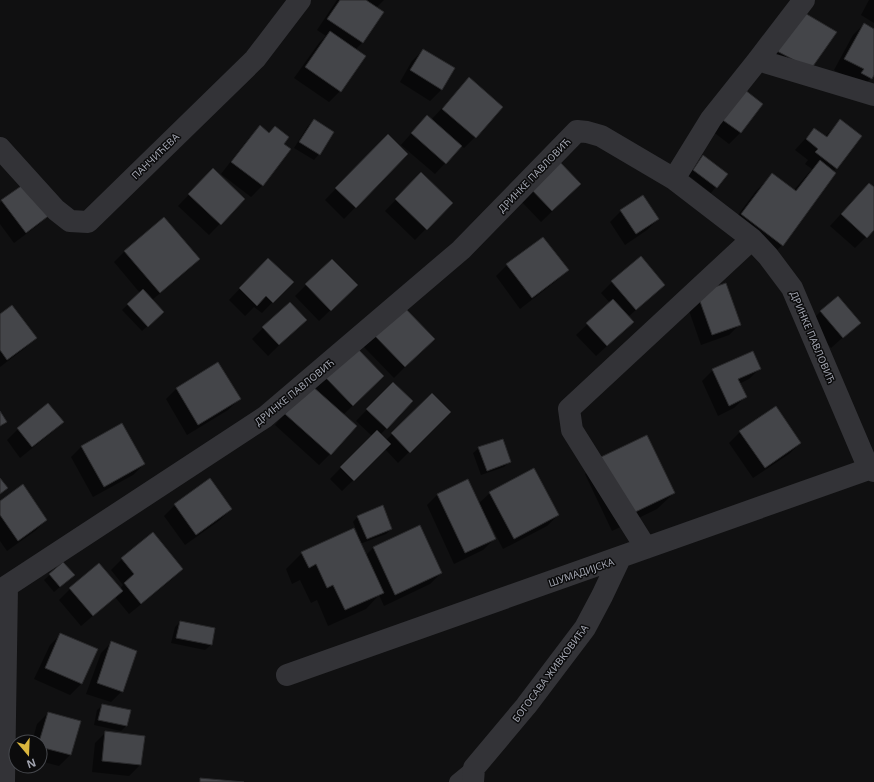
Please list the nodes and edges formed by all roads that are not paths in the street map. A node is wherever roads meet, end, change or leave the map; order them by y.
1 (300, 0) edge
2 (804, 0) edge
3 (758, 60) junction
4 (874, 95) edge
5 (0, 148) edge
6 (674, 179) junction
7 (752, 239) junction
8 (872, 469) edge
9 (646, 548) junction
10 (620, 558) junction
11 (4, 581) edge
12 (287, 675) dead end
13 (473, 775) edge
14 (4, 782) edge
15 (457, 782) edge

1 - 5 street, ПАНЧИЋЕВА
2 - 3 street
3 - 4 street
3 - 6 street
6 - 7 street, ДРИНКЕ ПАВЛОВИЋ
6 - 11 street, ДРИНКЕ ПАВЛОВИЋ
7 - 8 street, ДРИНКЕ ПАВЛОВИЋ
7 - 9 street
8 - 9 street, ШУМАДИЈСКА
9 - 10 street, ШУМАДИЈСКА
10 - 12 street, ШУМАДИЈСКА
10 - 13 street, БОГОСАВА ЖИВКОВИЋА
11 - 14 street, ДРИНКЕ ПАВЛОВИЋ
13 - 15 lane

